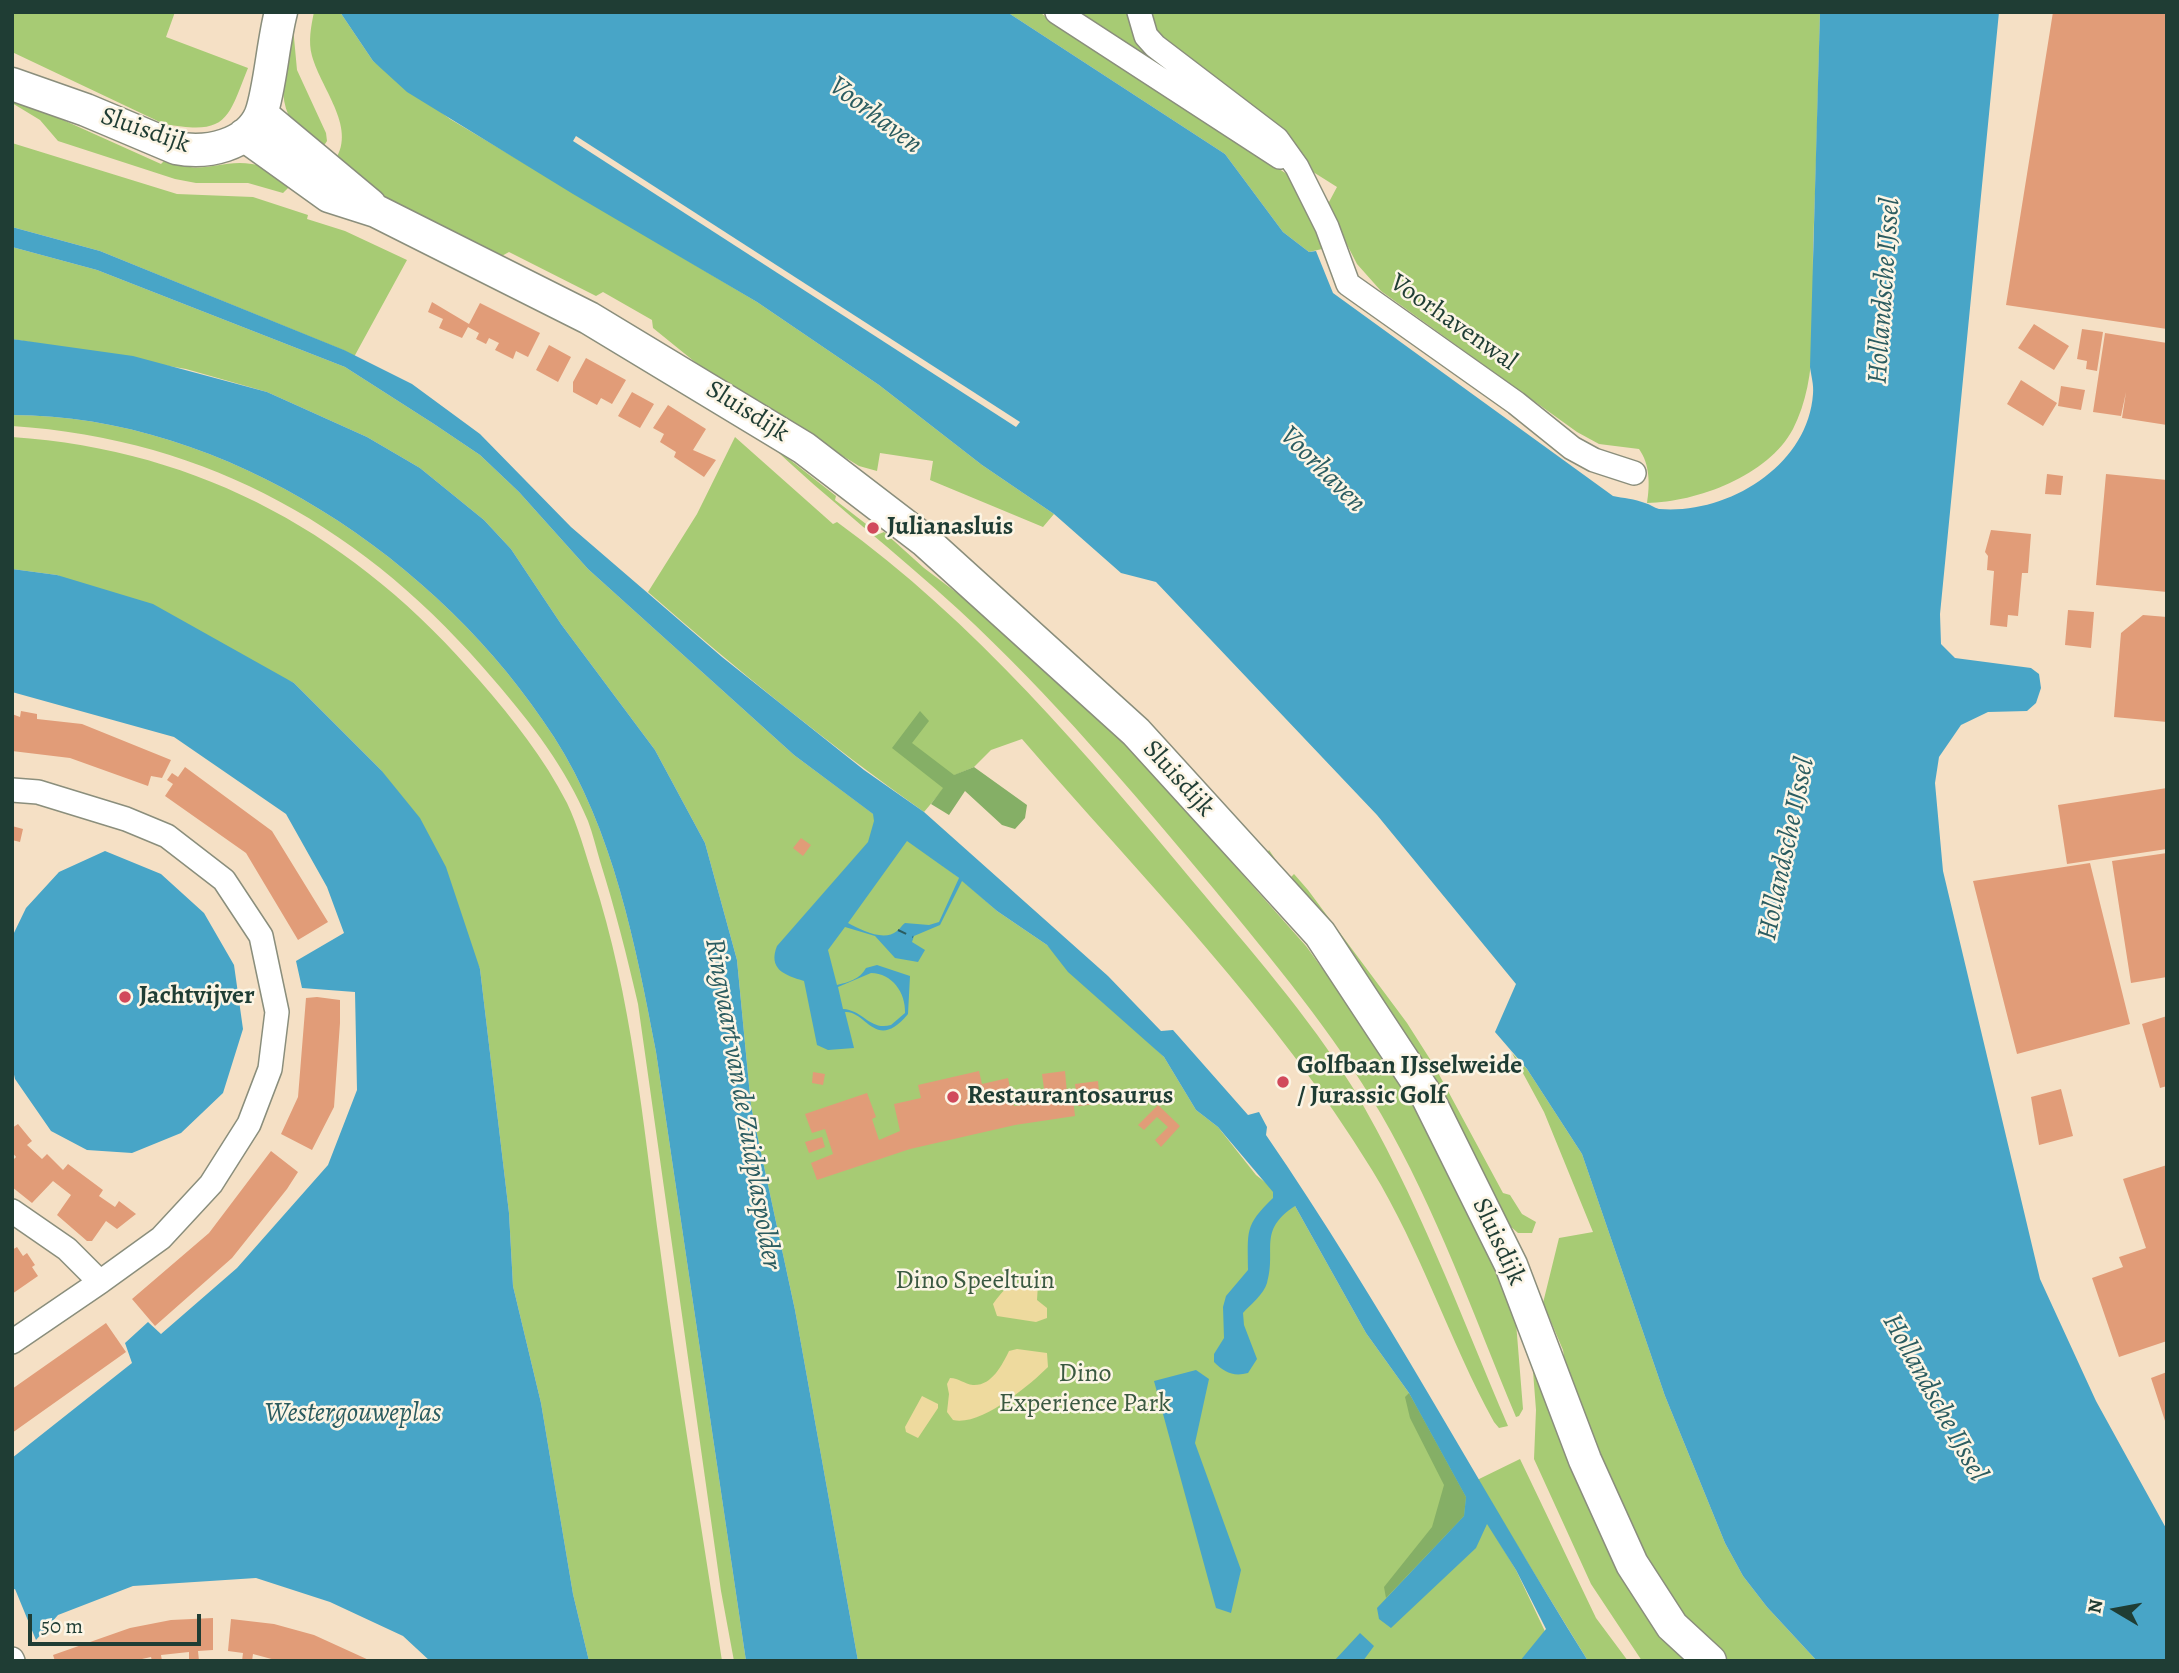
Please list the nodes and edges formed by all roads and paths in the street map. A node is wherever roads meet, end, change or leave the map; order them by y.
1 (281, 12) edge
2 (1056, 12) edge
3 (1139, 12) edge
4 (12, 66) edge
5 (12, 84) edge
6 (86, 110) junction
7 (252, 124) junction
8 (1297, 167) junction
9 (1633, 473) dead end
10 (12, 790) edge
11 (12, 1211) edge
12 (100, 1282) junction
13 (12, 1342) edge
14 (1710, 1661) edge

1 - 7 street
2 - 8 street
3 - 8 street, Voorhavenwal
4 - 6 street, Sluisdijk
5 - 6 street, Sluisdijk
6 - 7 street, Sluisdijk
7 - 14 street, Sluisdijk
8 - 9 street, Voorhavenwal
10 - 12 street
11 - 12 street
12 - 13 street

